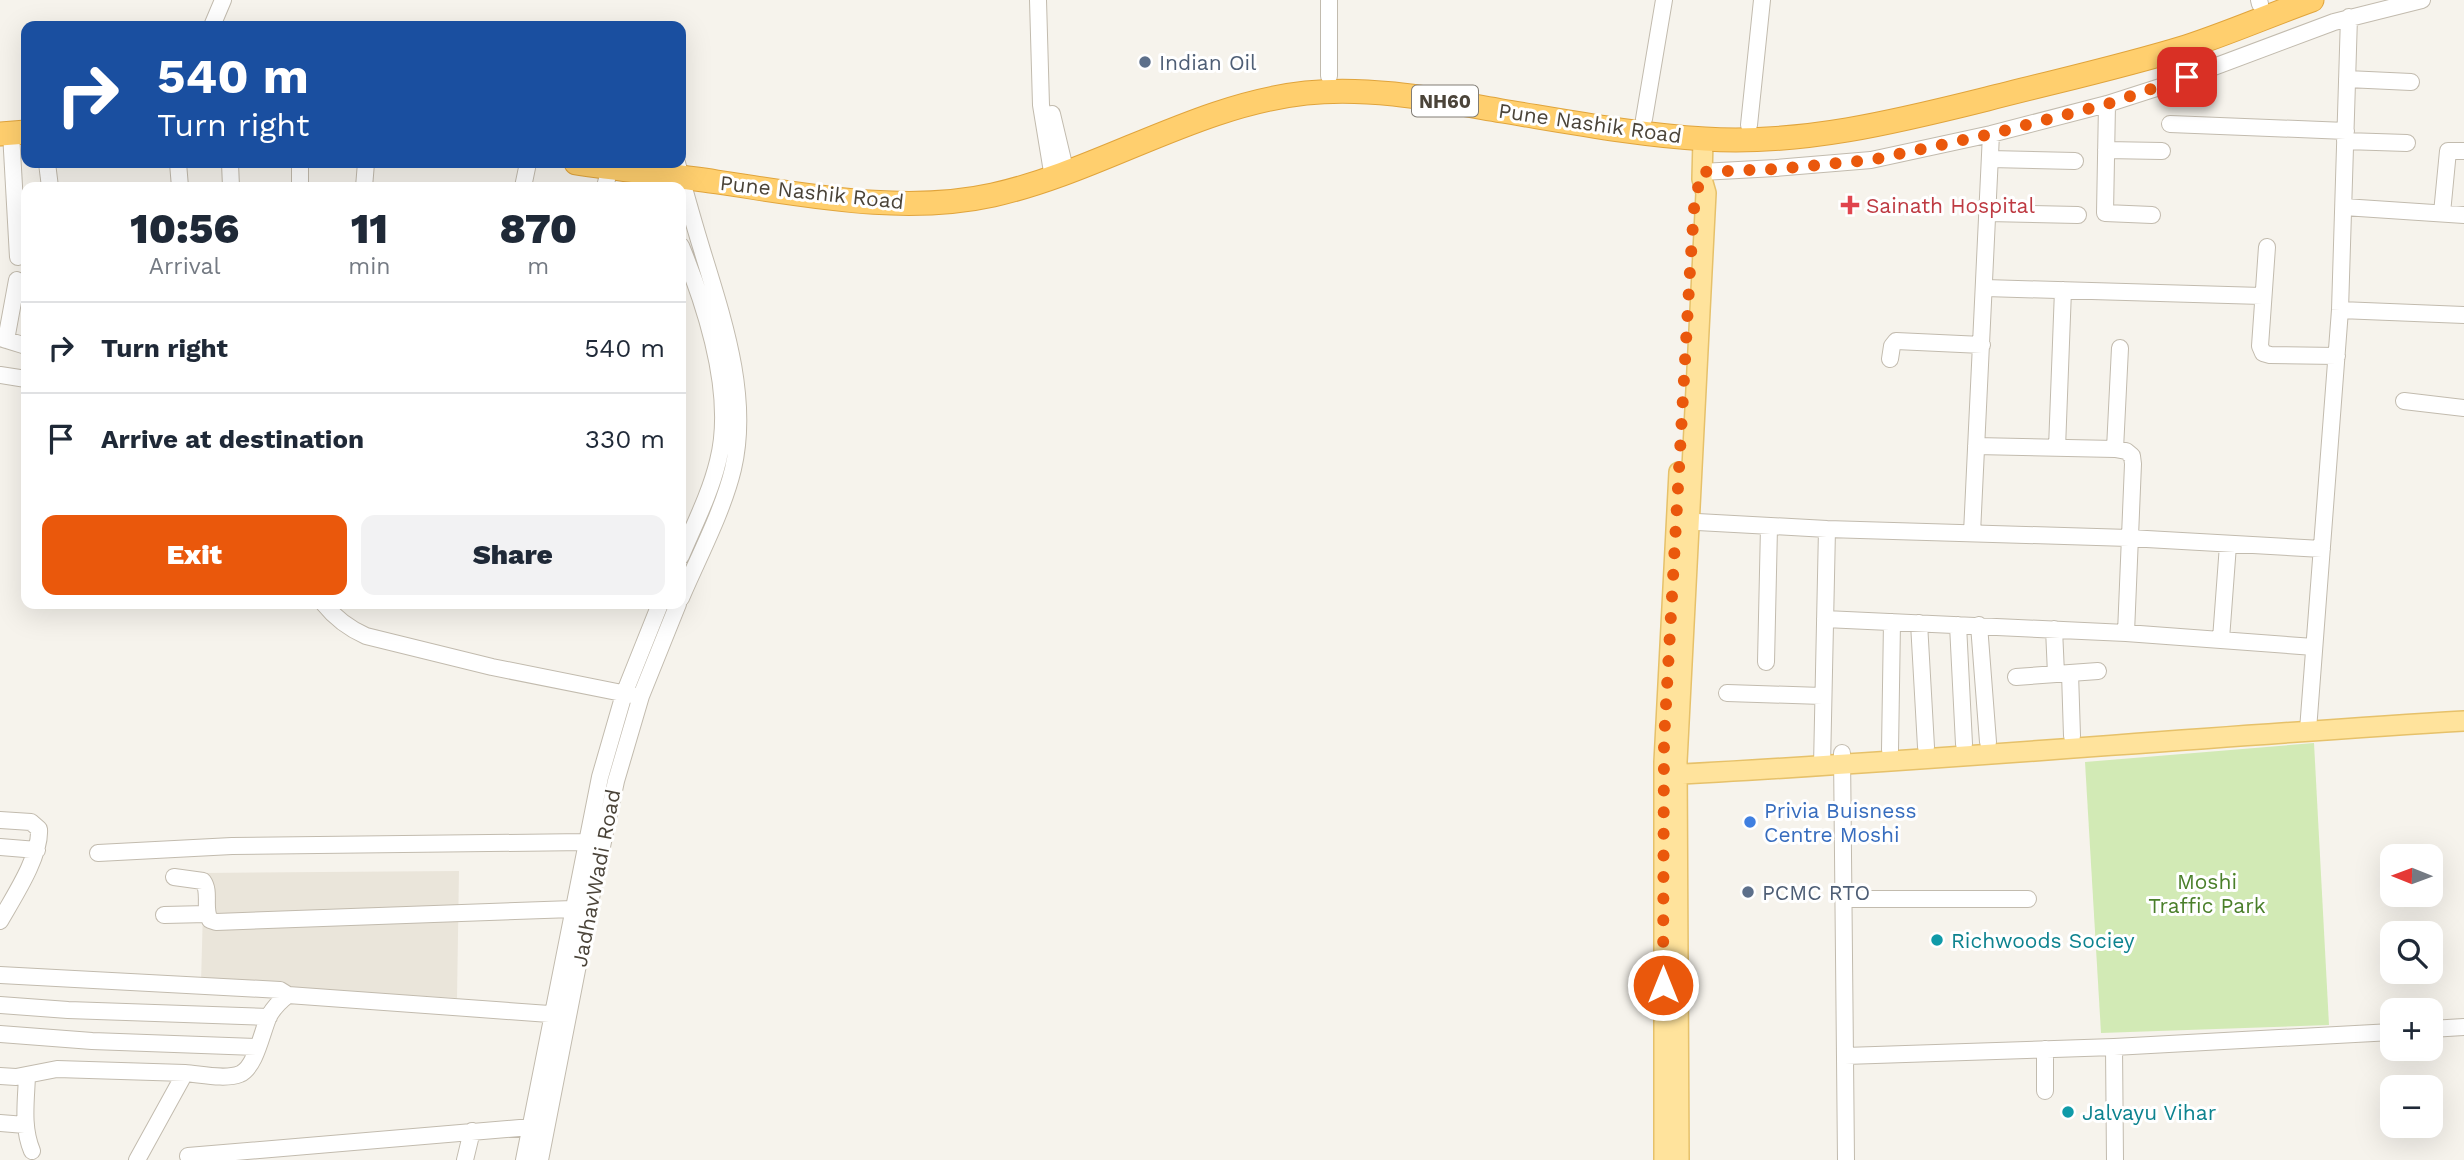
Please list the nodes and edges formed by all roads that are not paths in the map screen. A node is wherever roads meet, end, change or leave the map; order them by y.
1 (223, 0) edge
2 (1038, 0) edge
3 (1046, 0) edge
4 (1329, 0) edge
5 (1664, 0) edge
6 (1762, 0) edge
7 (2312, 0) edge
8 (2422, 0) edge
9 (2263, 1) edge
10 (2349, 18) junction
11 (214, 21) edge
12 (1329, 76) junction
13 (2347, 79) junction
14 (2411, 82) dead end
15 (2107, 104) junction
16 (1644, 119) junction
17 (2170, 124) dead end
18 (1749, 125) junction
19 (13, 128) edge
20 (1991, 134) junction
21 (2345, 136) junction
22 (1703, 139) junction
23 (2407, 143) dead end
24 (2106, 150) junction
25 (2162, 151) dead end
26 (2464, 151) edge
27 (1990, 159) junction
28 (2075, 161) dead end
29 (674, 168) edge
30 (686, 168) edge
31 (1057, 168) junction
32 (608, 172) edge
33 (647, 174) edge
34 (1702, 175) junction
35 (686, 191) edge
36 (2343, 207) junction
37 (1988, 213) junction
38 (2442, 213) junction
39 (2078, 215) dead end
40 (2152, 215) dead end
41 (2464, 215) edge
42 (2267, 247) dead end
43 (18, 257) dead end
44 (686, 259) edge
45 (17, 280) dead end
46 (1985, 288) junction
47 (2063, 290) junction
48 (2262, 296) junction
49 (2340, 310) junction
50 (2464, 314) edge
51 (3, 339) edge
52 (21, 344) edge
53 (1982, 345) junction
54 (2120, 348) dead end
55 (2337, 356) junction
56 (1890, 359) dead end
57 (0, 375) edge
58 (21, 378) edge
59 (2404, 401) dead end
60 (2464, 408) edge
61 (1976, 446) junction
62 (2057, 448) junction
63 (2115, 449) junction
64 (1683, 521) junction
65 (1769, 527) junction
66 (1827, 529) junction
67 (1972, 533) junction
68 (2129, 538) junction
69 (686, 544) edge
70 (2228, 545) junction
71 (2322, 549) junction
72 (686, 586) edge
73 (328, 609) edge
74 (658, 609) edge
75 (676, 609) edge
76 (1825, 619) junction
77 (1892, 622) junction
78 (1919, 623) junction
79 (1958, 625) junction
80 (1979, 625) junction
81 (2054, 629) junction
82 (2126, 633) junction
83 (2221, 639) junction
84 (2314, 647) junction
85 (1766, 662) dead end
86 (2098, 671) dead end
87 (2063, 674) junction
88 (2016, 677) dead end
89 (1727, 693) dead end
90 (624, 694) junction
91 (641, 696) junction
92 (1822, 696) junction
93 (2464, 708) edge
94 (2464, 721) edge
95 (2308, 725) junction
96 (2072, 736) junction
97 (1988, 742) junction
98 (1964, 744) junction
99 (1926, 747) junction
100 (1890, 750) junction
101 (1842, 759) junction
102 (1821, 761) junction
103 (1670, 769) junction
104 (0, 820) edge
105 (594, 843) junction
106 (0, 847) edge
107 (37, 850) junction
108 (97, 853) dead end
109 (174, 877) dead end
110 (1843, 899) junction
111 (2028, 899) dead end
112 (6, 901) edge
113 (573, 909) junction
114 (207, 914) junction
115 (164, 915) dead end
116 (0, 922) edge
117 (0, 975) edge
118 (288, 995) junction
119 (0, 1005) edge
120 (561, 1014) junction
121 (269, 1017) junction
122 (2464, 1027) edge
123 (2443, 1028) edge
124 (2380, 1033) edge
125 (0, 1034) edge
126 (2114, 1046) junction
127 (258, 1047) junction
128 (2045, 1049) junction
129 (1845, 1056) junction
130 (185, 1073) junction
131 (0, 1076) edge
132 (27, 1076) junction
133 (2045, 1091) dead end
134 (0, 1123) edge
135 (25, 1125) junction
136 (531, 1127) junction
137 (472, 1131) junction
138 (152, 1132) junction
139 (32, 1151) dead end
140 (188, 1156) dead end
141 (137, 1160) edge
142 (153, 1160) edge
143 (465, 1160) edge
144 (524, 1160) edge
145 (540, 1160) edge
146 (1664, 1160) edge
147 (1679, 1160) edge
148 (1846, 1160) edge
149 (2115, 1160) edge

1 - 11 street
2 - 31 street
3 - 31 street
4 - 12 street
5 - 16 street
6 - 18 street
7 - 22 highway, Pune Nashik Road / NH60
8 - 10 street
9 - 18 highway, Pune Nashik Road / NH60
10 - 13 street
10 - 15 street
12 - 16 highway, Pune Nashik Road / NH60
12 - 31 highway, Pune Nashik Road / NH60
13 - 14 street
13 - 21 street
15 - 20 street
15 - 24 street
16 - 18 highway, Pune Nashik Road / NH60
17 - 21 street
19 - 43 street
20 - 27 street
20 - 34 street
21 - 23 street
21 - 36 street
22 - 31 highway, Pune Nashik Road / NH60
22 - 34 main road
24 - 25 street
24 - 40 street
26 - 38 street
27 - 28 street
27 - 37 street
29 - 33 highway, Pune Nashik Road / NH60
30 - 31 highway, Pune Nashik Road / NH60
32 - 33 highway, Pune Nashik Road / NH60
34 - 64 main road
35 - 72 street
36 - 38 street
36 - 49 street
37 - 39 street
37 - 46 street
38 - 41 street
42 - 48 street
44 - 69 street
45 - 51 street
46 - 47 street
46 - 53 street
47 - 48 street
47 - 62 street
48 - 55 street
49 - 50 street
49 - 55 street
51 - 52 street
53 - 56 street
53 - 61 street
54 - 63 street
55 - 71 street
57 - 58 street
59 - 60 street
61 - 62 street
61 - 67 street
62 - 63 street
63 - 68 street
64 - 65 street
64 - 103 main road
65 - 66 street
65 - 85 street
66 - 67 street
66 - 76 street
67 - 68 street
68 - 70 street
68 - 82 street
70 - 71 street
70 - 83 street
71 - 84 street
73 - 90 street
74 - 90 street, JadhavWadi Road
75 - 91 street, JadhavWadi Road
76 - 77 street
76 - 92 street
77 - 78 street
77 - 100 street
78 - 79 street
78 - 99 street
79 - 80 street
79 - 98 street
80 - 81 street
80 - 97 street
81 - 82 street
81 - 87 street
82 - 83 street
83 - 84 street
84 - 95 street
86 - 87 street
87 - 88 street
87 - 96 street
89 - 92 street
90 - 91 street
90 - 105 street, JadhavWadi Road
91 - 105 street, JadhavWadi Road
92 - 102 street
93 - 95 main road
94 - 95 main road
95 - 96 main road
95 - 101 main road
96 - 97 main road
97 - 98 main road
98 - 99 main road
99 - 100 main road
100 - 101 main road
101 - 102 main road
101 - 110 street
102 - 103 main road
103 - 146 main road
103 - 147 main road
104 - 107 street
105 - 108 street
105 - 113 street, JadhavWadi Road
105 - 120 street, JadhavWadi Road
106 - 107 street
107 - 112 street
109 - 114 street
110 - 111 street
110 - 129 street
112 - 116 street
113 - 114 street
113 - 120 street, JadhavWadi Road
114 - 115 street
117 - 118 street
118 - 120 street
118 - 121 street
119 - 121 street
120 - 136 street, JadhavWadi Road
120 - 145 street, JadhavWadi Road
121 - 127 street
122 - 123 street
124 - 126 street
125 - 127 street
126 - 128 street
126 - 149 street
127 - 130 street
128 - 129 street
128 - 133 street
129 - 148 street
130 - 132 street
130 - 138 street
131 - 132 street
132 - 135 street
134 - 135 street
135 - 139 street
136 - 137 street
136 - 144 street, JadhavWadi Road
137 - 140 street
137 - 143 street
138 - 141 street
138 - 142 street

